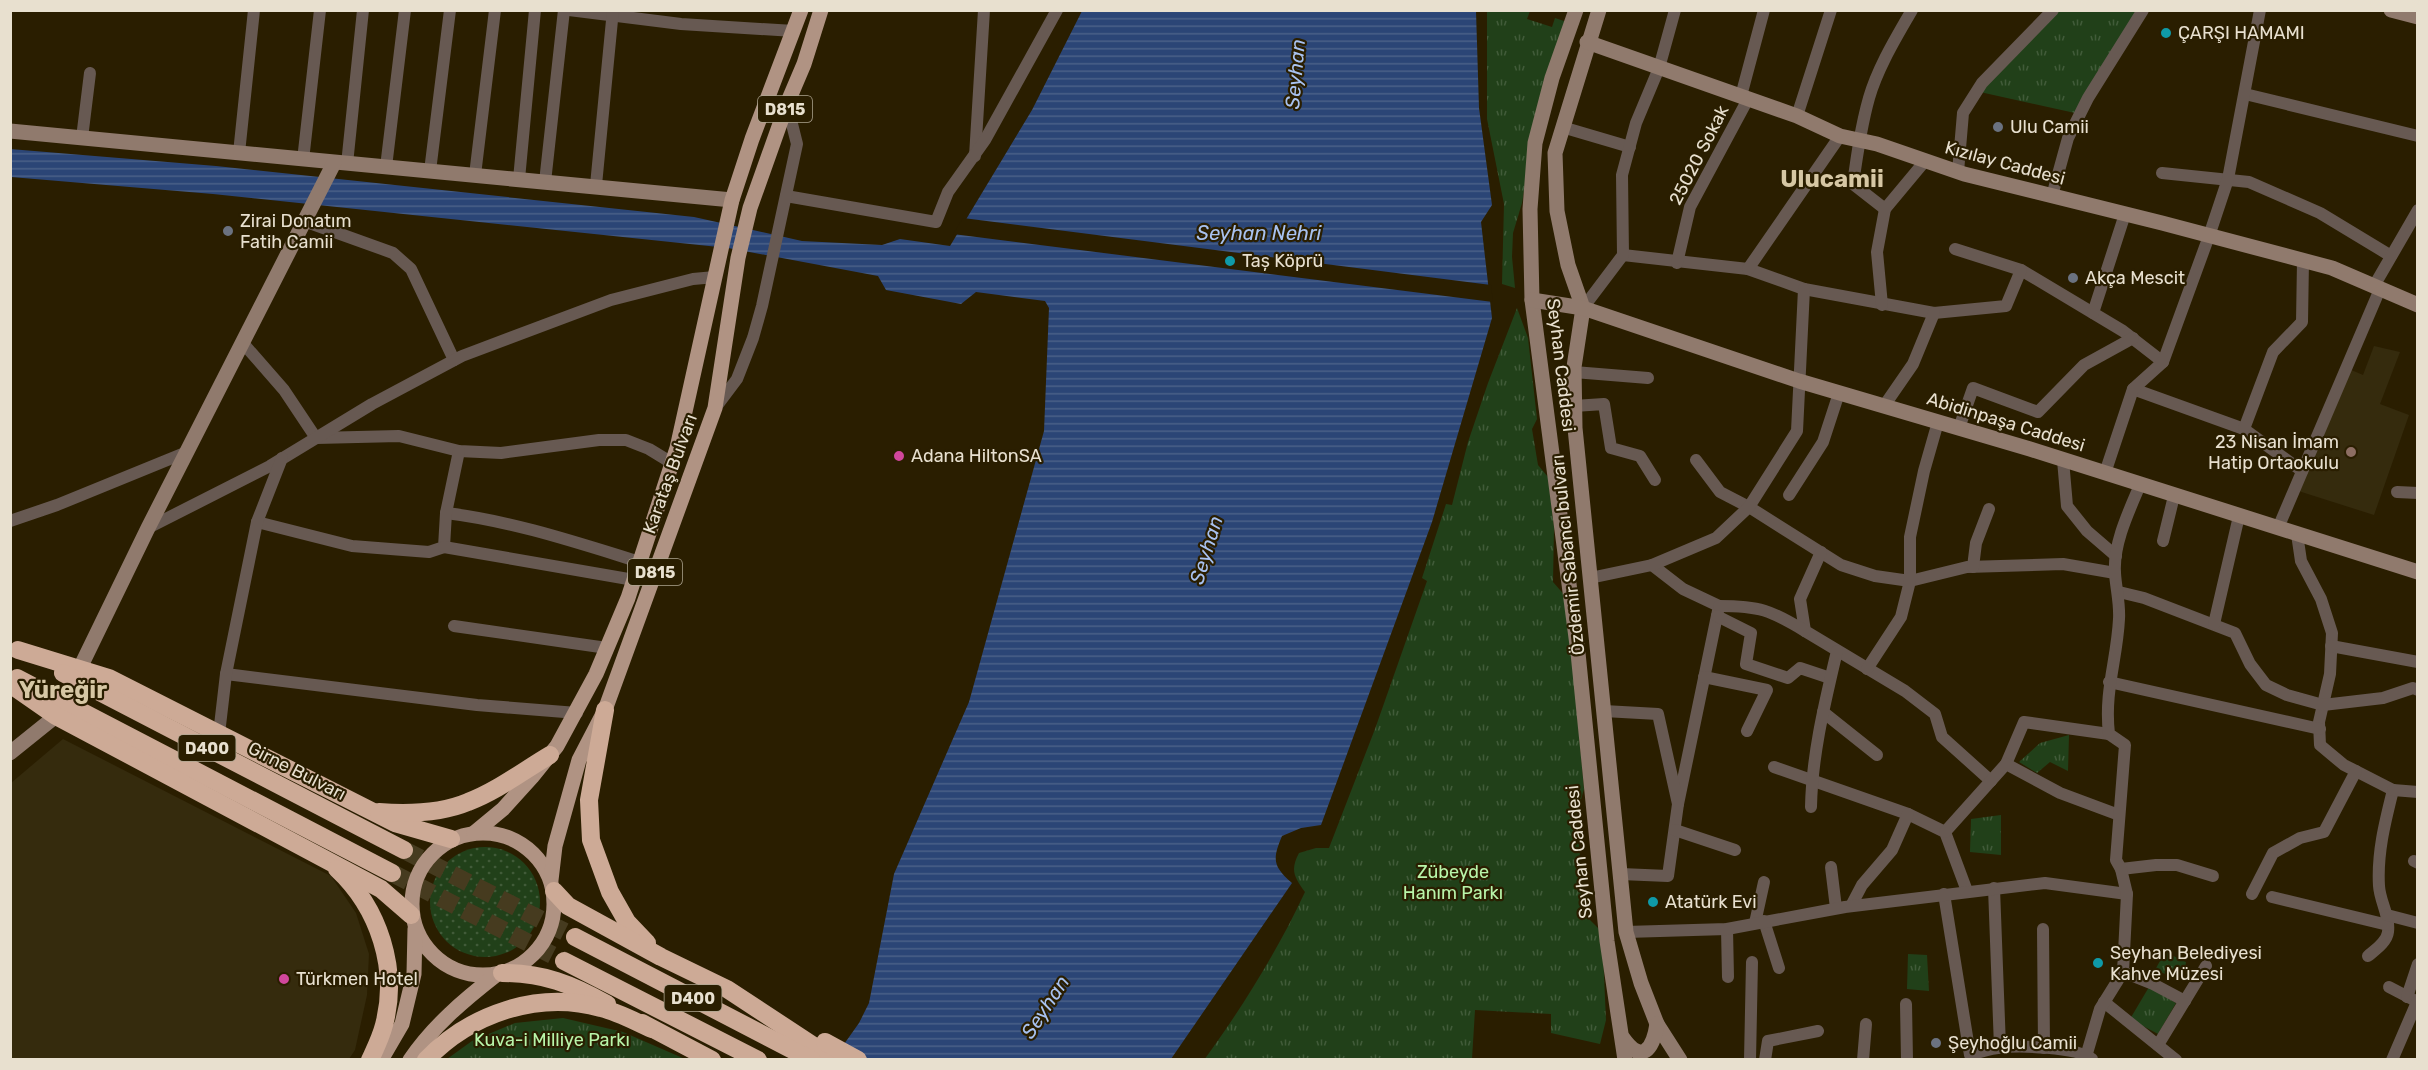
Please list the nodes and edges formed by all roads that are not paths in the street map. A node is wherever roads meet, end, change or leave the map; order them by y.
1 (254, 10) edge
2 (320, 10) edge
3 (363, 10) edge
4 (405, 10) edge
5 (450, 10) edge
6 (495, 10) edge
7 (535, 10) edge
8 (566, 10) edge
9 (683, 10) edge
10 (801, 10) edge
11 (821, 10) edge
12 (984, 10) edge
13 (1057, 10) edge
14 (1576, 10) edge
15 (1599, 10) edge
16 (1675, 10) edge
17 (1764, 10) edge
18 (1830, 10) edge
19 (1912, 10) edge
20 (2053, 10) edge
21 (2144, 10) edge
22 (2260, 10) edge
23 (2391, 10) edge
24 (612, 13) edge
25 (2418, 17) edge
26 (681, 24) junction
27 (794, 31) junction
28 (1587, 42) junction
29 (1659, 68) junction
30 (90, 73) dead end
31 (2245, 94) junction
32 (1744, 98) junction
33 (787, 104) junction
34 (1797, 116) junction
35 (1562, 127) junction
36 (10, 131) edge
37 (1840, 136) junction
38 (2418, 136) edge
39 (82, 138) junction
40 (1859, 138) junction
41 (1630, 147) junction
42 (239, 153) junction
43 (975, 156) junction
44 (303, 160) junction
45 (1925, 161) junction
46 (338, 166) junction
47 (386, 167) junction
48 (430, 171) junction
49 (1958, 172) junction
50 (2162, 173) dead end
51 (475, 175) junction
52 (519, 179) junction
53 (2228, 179) junction
54 (545, 182) junction
55 (596, 185) junction
56 (786, 196) junction
57 (2052, 196) junction
58 (731, 206) junction
59 (1885, 209) junction
60 (2418, 210) edge
61 (2125, 214) junction
62 (304, 219) junction
63 (2404, 233) junction
64 (2210, 236) junction
65 (2418, 238) edge
66 (1955, 249) dead end
67 (1623, 255) junction
68 (2391, 256) junction
69 (2303, 261) junction
70 (1677, 263) junction
71 (1748, 269) junction
72 (2021, 270) junction
73 (715, 277) junction
74 (2377, 288) junction
75 (1804, 289) junction
76 (1532, 300) junction
77 (1882, 304) junction
78 (2418, 305) edge
79 (1583, 308) junction
80 (1934, 313) junction
81 (2093, 313) junction
82 (2133, 338) junction
83 (242, 342) junction
84 (454, 360) junction
85 (2163, 362) junction
86 (1574, 372) junction
87 (1648, 378) dead end
88 (1799, 381) junction
89 (2133, 389) junction
90 (1839, 393) junction
91 (1574, 406) junction
92 (1884, 406) junction
93 (715, 408) junction
94 (1938, 422) junction
95 (1959, 428) junction
96 (2244, 429) junction
97 (316, 438) junction
98 (459, 451) junction
99 (187, 452) junction
100 (282, 458) junction
101 (1696, 460) dead end
102 (2063, 460) junction
103 (672, 463) junction
104 (2302, 471) junction
105 (2104, 473) junction
106 (1655, 480) dead end
107 (2140, 485) junction
108 (2397, 492) dead end
109 (2418, 493) edge
110 (1789, 495) dead end
111 (2174, 496) junction
112 (1749, 507) junction
113 (1989, 509) dead end
114 (446, 513) junction
115 (2239, 516) junction
116 (10, 521) edge
117 (257, 522) junction
118 (148, 528) junction
119 (2277, 528) junction
120 (2297, 534) junction
121 (2163, 541) dead end
122 (444, 547) junction
123 (1821, 552) junction
124 (2116, 556) junction
125 (640, 562) junction
126 (1652, 566) junction
127 (1973, 567) junction
128 (2418, 572) edge
129 (2115, 573) junction
130 (1590, 578) junction
131 (634, 580) junction
132 (1910, 581) junction
133 (2119, 592) junction
134 (1718, 611) junction
135 (2214, 624) junction
136 (454, 626) dead end
137 (1805, 631) junction
138 (2331, 646) junction
139 (14, 648) edge
140 (607, 648) junction
141 (1837, 651) junction
142 (2418, 662) edge
143 (1867, 669) junction
144 (80, 670) junction
145 (226, 674) junction
146 (10, 675) edge
147 (1704, 677) junction
148 (1830, 678) junction
149 (2109, 682) junction
150 (10, 684) edge
151 (2416, 686) edge
152 (2323, 705) junction
153 (605, 710) junction
154 (1604, 711) junction
155 (1823, 712) junction
156 (577, 713) junction
157 (56, 716) junction
158 (2320, 729) junction
159 (1747, 731) dead end
160 (219, 734) junction
161 (2109, 734) junction
162 (10, 753) edge
163 (550, 755) junction
164 (1877, 755) dead end
165 (2007, 764) junction
166 (1774, 767) dead end
167 (2356, 771) junction
168 (1811, 781) junction
169 (1991, 781) junction
170 (2393, 790) junction
171 (2418, 792) edge
172 (1678, 804) junction
173 (1810, 807) dead end
174 (372, 811) junction
175 (1908, 814) junction
176 (2119, 815) junction
177 (1675, 830) junction
178 (1945, 832) junction
179 (474, 833) junction
180 (451, 838) junction
181 (404, 850) tunnel mouth
182 (1735, 850) dead end
183 (324, 858) junction
184 (1831, 867) dead end
185 (2121, 868) junction
186 (392, 873) tunnel mouth
187 (1621, 874) junction
188 (2213, 876) dead end
189 (1764, 882) dead end
190 (552, 886) junction
191 (1995, 888) junction
192 (1967, 891) junction
193 (1944, 894) junction
194 (2127, 894) junction
195 (2252, 894) dead end
196 (2272, 897) dead end
197 (1851, 906) junction
198 (1836, 908) junction
199 (2387, 920) junction
200 (413, 922) junction
201 (1760, 922) junction
202 (2418, 923) edge
203 (1727, 929) junction
204 (2043, 929) dead end
205 (1626, 932) junction
206 (575, 937) tunnel mouth
207 (2368, 956) dead end
208 (661, 957) junction
209 (564, 961) tunnel mouth
210 (1752, 962) dead end
211 (2418, 964) edge
212 (2206, 966) dead end
213 (1779, 968) dead end
214 (2123, 972) junction
215 (499, 974) junction
216 (1728, 977) dead end
217 (2389, 987) dead end
218 (727, 989) junction
219 (2414, 1000) edge
220 (2185, 1001) junction
221 (2104, 1002) junction
222 (1906, 1004) dead end
223 (1657, 1024) junction
224 (1866, 1024) dead end
225 (652, 1029) junction
226 (1818, 1031) dead end
227 (1623, 1038) junction
228 (2158, 1045) junction
229 (2000, 1047) junction
230 (2044, 1048) junction
231 (2088, 1058) edge
232 (370, 1059) edge
233 (381, 1059) edge
234 (410, 1059) edge
235 (426, 1059) edge
236 (712, 1059) edge
237 (758, 1059) edge
238 (812, 1059) edge
239 (835, 1059) edge
240 (858, 1059) edge
241 (1625, 1059) edge
242 (1680, 1059) edge
243 (1750, 1059) edge
244 (1765, 1059) edge
245 (1863, 1059) edge
246 (1907, 1059) edge
247 (2176, 1059) edge
248 (2392, 1059) edge

1 - 42 street
2 - 44 street
3 - 46 street
4 - 47 street
5 - 48 street
6 - 51 street
7 - 52 street
8 - 24 street
8 - 54 street
9 - 26 street
10 - 27 main road, D815
11 - 33 main road, D815
12 - 43 street
13 - 43 street
14 - 76 main road, Seyhan Caddesi
15 - 28 main road, Özdemir Sabancı bulvarı
16 - 29 street
17 - 32 street, 25020 Sokak
18 - 34 street
19 - 40 street
20 - 49 street
21 - 57 street
22 - 31 street
23 - 25 main road
24 - 26 street
24 - 55 street
26 - 27 street
27 - 58 main road, D815
28 - 29 main road, Kızılay Caddesi
28 - 35 main road, Özdemir Sabancı bulvarı
29 - 32 main road, Kızılay Caddesi
29 - 41 street
30 - 39 street
31 - 38 street
31 - 53 street
32 - 34 main road, Kızılay Caddesi
32 - 70 street, 25020 Sokak
33 - 56 street
33 - 93 main road, Karataş Bulvarı / D815
34 - 37 main road, Kızılay Caddesi
35 - 41 street
35 - 79 main road, Özdemir Sabancı bulvarı
36 - 39 main road
37 - 40 main road, Kızılay Caddesi
37 - 71 street
39 - 42 main road
40 - 45 main road, Kızılay Caddesi
40 - 59 street
41 - 67 street
42 - 44 main road
43 - 56 street
44 - 46 main road
45 - 49 main road, Kızılay Caddesi
45 - 59 street
46 - 47 main road
46 - 62 main road
47 - 48 main road
48 - 51 main road
49 - 57 main road, Kızılay Caddesi
50 - 53 street
51 - 52 main road
52 - 54 main road
53 - 64 street
53 - 68 street
54 - 55 main road
55 - 58 main road
56 - 93 street
57 - 61 main road, Kızılay Caddesi
58 - 73 main road, Karataş Bulvarı / D815
59 - 77 street
60 - 63 street
61 - 64 main road, Kızılay Caddesi
61 - 81 street
62 - 83 main road
62 - 84 street
63 - 65 street
63 - 68 street
64 - 69 main road, Kızılay Caddesi
64 - 85 street
66 - 72 street
67 - 70 street
67 - 79 street
68 - 74 street
69 - 74 main road, Kızılay Caddesi
69 - 96 street
70 - 71 street
71 - 75 street
72 - 80 street
72 - 81 street
73 - 84 street
73 - 103 main road, Karataş Bulvarı / D815
74 - 78 main road, Kızılay Caddesi
74 - 104 street
75 - 77 street
75 - 88 street
76 - 79 main road, Abidinpaşa Caddesi
76 - 227 main road, Seyhan Caddesi
77 - 80 street
79 - 86 main road, Özdemir Sabancı bulvarı
79 - 88 main road, Abidinpaşa Caddesi
80 - 92 street
81 - 82 street
82 - 85 street
82 - 95 street
83 - 97 street
83 - 99 main road
84 - 97 street
85 - 89 street
86 - 87 street
86 - 91 main road, Özdemir Sabancı bulvarı
88 - 90 main road, Abidinpaşa Caddesi
88 - 112 street
89 - 96 street
89 - 105 street
90 - 92 main road, Abidinpaşa Caddesi
90 - 110 street
91 - 106 street
91 - 130 main road, Özdemir Sabancı bulvarı
92 - 94 main road, Abidinpaşa Caddesi
93 - 153 main road, Karataş Bulvarı / D815
94 - 95 main road, Abidinpaşa Caddesi
94 - 132 street
95 - 102 main road, Abidinpaşa Caddesi
96 - 104 street
97 - 98 street
97 - 100 street
98 - 103 street
98 - 114 street
99 - 116 street
99 - 118 main road
100 - 117 street
100 - 118 street
101 - 112 street
102 - 105 main road, Abidinpaşa Caddesi
102 - 124 street
103 - 125 main road, Karataş Bulvarı / D815
104 - 119 street
105 - 107 main road, Abidinpaşa Caddesi
107 - 111 main road, Abidinpaşa Caddesi
107 - 124 street
108 - 109 street
111 - 115 main road, Abidinpaşa Caddesi
111 - 121 street
112 - 123 street
112 - 126 street
113 - 127 street
114 - 122 street
114 - 125 street
115 - 119 main road, Abidinpaşa Caddesi
115 - 135 street
117 - 122 street
117 - 145 street
118 - 144 main road
119 - 120 main road, Abidinpaşa Caddesi
120 - 128 main road, Abidinpaşa Caddesi
120 - 138 street
122 - 131 street
123 - 132 street
123 - 137 street
124 - 129 street
125 - 131 main road, Karataş Bulvarı / D815
126 - 130 street
126 - 134 street
127 - 129 street
127 - 132 street
129 - 133 street
130 - 154 main road, Özdemir Sabancı bulvarı
131 - 140 main road, Karataş Bulvarı / D815
132 - 143 street
133 - 135 street
133 - 149 street
134 - 137 street
134 - 147 street
134 - 148 street
135 - 152 street
136 - 140 street
137 - 141 street
138 - 142 street
138 - 152 street
139 - 144 highway
139 - 181 highway, Girne Bulvarı / D400
140 - 156 main road, Karataş Bulvarı / D815
141 - 143 street
141 - 148 street
143 - 169 street
144 - 160 highway
145 - 156 street
145 - 160 street
146 - 186 highway, D400
147 - 159 street
147 - 172 street
148 - 155 street
149 - 158 street
149 - 161 street
150 - 157 highway
151 - 152 street
152 - 158 street
153 - 190 main road, Karataş Bulvarı / D815
153 - 208 highway
154 - 172 street
154 - 187 main road, Özdemir Sabancı bulvarı
155 - 164 street
155 - 168 street
156 - 163 main road, Karataş Bulvarı / D815
157 - 162 main road
157 - 183 highway
158 - 167 street
160 - 174 highway
161 - 165 street
161 - 176 street
163 - 174 highway
163 - 179 main road, Karataş Bulvarı / D815
165 - 169 street
165 - 176 street
166 - 168 street
167 - 170 street
167 - 195 street
168 - 173 street
168 - 175 street
169 - 178 street
170 - 171 street
170 - 199 street
172 - 177 street
174 - 180 highway
175 - 178 street
175 - 197 street
176 - 185 street
177 - 182 street
177 - 187 street
178 - 192 street
179 - 180 main road
179 - 190 main road
180 - 200 main road
183 - 200 highway
183 - 232 highway
184 - 198 street
185 - 188 street
185 - 194 street
187 - 205 main road, Özdemir Sabancı bulvarı
189 - 201 street
190 - 208 highway
190 - 215 main road
191 - 192 street
191 - 194 street
191 - 229 street
192 - 193 street
193 - 197 street
193 - 229 street
194 - 214 street
196 - 199 street
197 - 198 street
198 - 201 street
199 - 202 street
199 - 207 street
200 - 215 main road
200 - 233 main road
201 - 203 street
201 - 213 street
203 - 205 street
203 - 216 street
204 - 230 street
205 - 223 main road, Özdemir Sabancı bulvarı
206 - 238 highway, D400
208 - 218 highway
209 - 237 highway, D400
210 - 243 street
211 - 219 street
212 - 220 street
214 - 220 street
214 - 221 street
215 - 225 highway
215 - 234 main road
217 - 219 street
218 - 239 highway
218 - 240 highway
219 - 248 street
220 - 228 street
221 - 228 street
221 - 231 street
222 - 246 street
223 - 227 main road
223 - 242 main road, Özdemir Sabancı bulvarı
224 - 245 street
225 - 235 highway
225 - 236 highway
226 - 244 street
227 - 241 main road, Seyhan Caddesi
228 - 247 street
229 - 230 street
230 - 231 street

